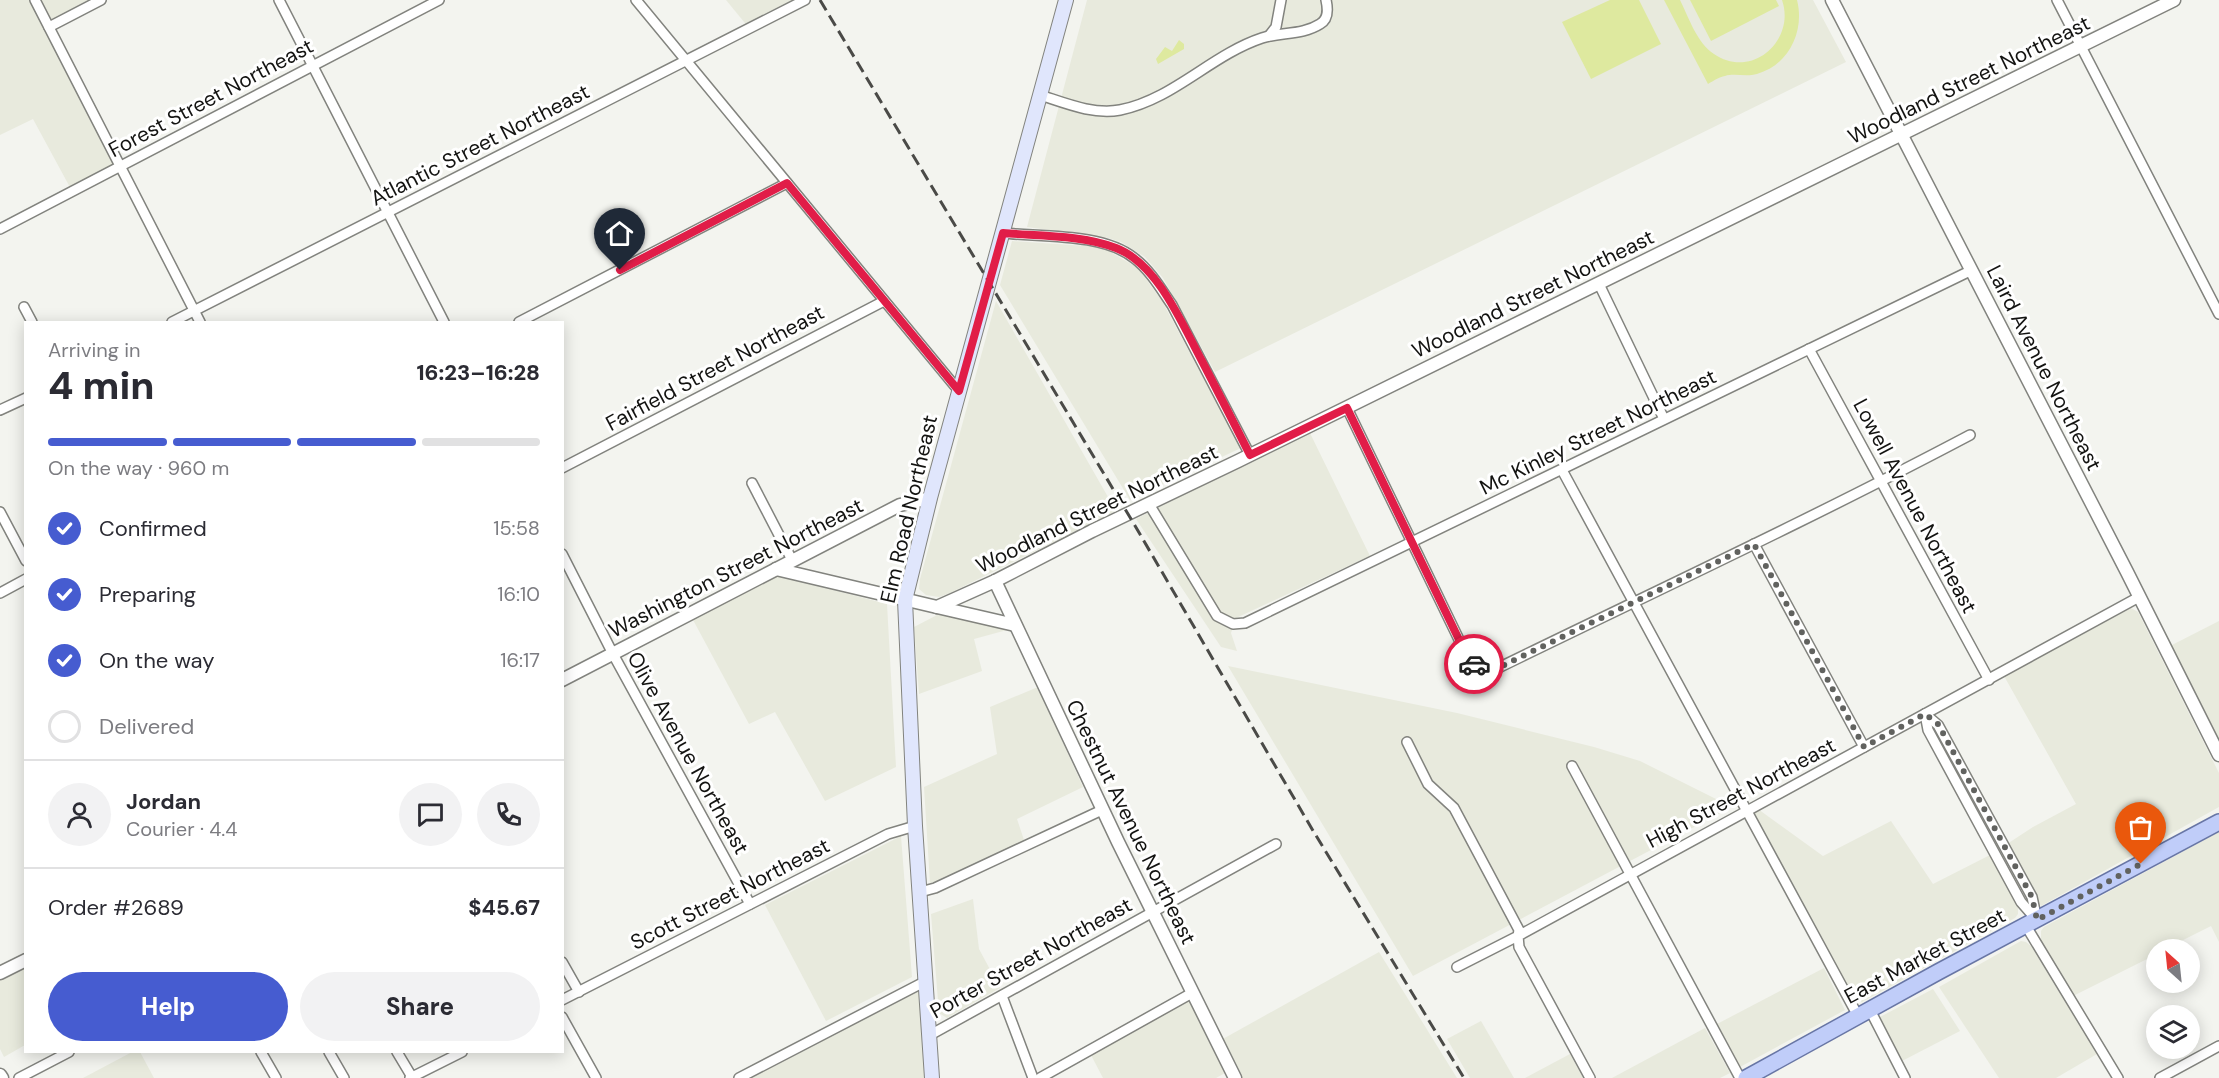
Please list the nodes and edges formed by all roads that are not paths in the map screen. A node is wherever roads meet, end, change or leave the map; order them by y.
1 (35, 0) edge
2 (101, 0) edge
3 (279, 0) edge
4 (439, 0) edge
5 (636, 0) edge
6 (805, 0) edge
7 (1066, 0) edge
8 (1281, 0) edge
9 (1326, 0) edge
10 (1832, 0) edge
11 (2057, 0) edge
12 (2174, 0) edge
13 (49, 27) junction
14 (1269, 36) junction
15 (2081, 47) junction
16 (686, 61) junction
17 (312, 66) junction
18 (1040, 95) junction
19 (1902, 135) junction
20 (120, 166) junction
21 (787, 183) junction
22 (388, 213) junction
23 (0, 229) edge
24 (1003, 233) junction
25 (1972, 270) junction
26 (1599, 284) junction
27 (884, 301) junction
28 (24, 307) dead end
29 (194, 311) junction
30 (2219, 314) edge
31 (31, 321) edge
32 (174, 321) edge
33 (199, 321) edge
34 (443, 321) edge
35 (521, 321) edge
36 (1809, 349) junction
37 (959, 391) junction
38 (24, 399) edge
39 (1347, 408) junction
40 (0, 410) edge
41 (1664, 419) junction
42 (1970, 435) dead end
43 (1250, 455) junction
44 (564, 467) edge
45 (1562, 470) junction
46 (1881, 482) junction
47 (752, 483) dead end
48 (930, 498) junction
49 (1149, 504) junction
50 (0, 512) edge
51 (1413, 542) junction
52 (1754, 544) junction
53 (24, 557) edge
54 (564, 558) edge
55 (792, 560) junction
56 (776, 569) junction
57 (24, 580) edge
58 (995, 581) junction
59 (0, 592) edge
60 (2139, 597) junction
61 (905, 600) junction
62 (1633, 603) junction
63 (937, 607) junction
64 (1015, 625) junction
65 (613, 654) junction
66 (564, 679) edge
67 (1989, 680) junction
68 (1925, 714) junction
69 (1407, 742) dead end
70 (1864, 747) junction
71 (2219, 755) edge
72 (1572, 766) dead end
73 (1102, 810) junction
74 (1746, 811) junction
75 (2219, 822) edge
76 (915, 826) junction
77 (1276, 844) dead end
78 (1630, 875) junction
79 (920, 892) junction
80 (750, 904) junction
81 (1152, 911) junction
82 (2031, 923) junction
83 (1518, 936) junction
84 (24, 961) edge
85 (564, 966) edge
86 (1457, 967) dead end
87 (0, 973) edge
88 (926, 981) junction
89 (579, 992) junction
90 (1192, 993) junction
91 (1002, 996) junction
92 (564, 999) edge
93 (1864, 1013) junction
94 (564, 1021) edge
95 (930, 1035) junction
96 (2219, 1046) edge
97 (67, 1053) edge
98 (262, 1053) edge
99 (330, 1053) edge
100 (398, 1053) edge
101 (460, 1053) edge
102 (19, 1078) edge
103 (276, 1078) edge
104 (344, 1078) edge
105 (411, 1078) edge
106 (596, 1078) edge
107 (740, 1078) edge
108 (932, 1078) edge
109 (1033, 1078) edge
110 (1040, 1078) edge
111 (1235, 1078) edge
112 (1590, 1078) edge
113 (1740, 1078) edge
114 (1746, 1078) edge
115 (1905, 1078) edge
116 (2118, 1078) edge
117 (2160, 1078) edge

1 - 13 street
2 - 13 street
3 - 17 street
4 - 17 street, Forest Street Northeast
5 - 16 street
6 - 16 street, Atlantic Street Northeast
7 - 18 main road, Elm Road Northeast
8 - 14 street
9 - 14 street
10 - 19 street, Laird Avenue Northeast
11 - 15 street
12 - 15 street, Woodland Street Northeast
13 - 20 street
14 - 18 street
15 - 19 street, Woodland Street Northeast
15 - 30 street
16 - 21 street
16 - 22 street, Atlantic Street Northeast
17 - 20 street, Forest Street Northeast
17 - 22 street
18 - 24 main road, Elm Road Northeast
19 - 25 street, Laird Avenue Northeast
19 - 26 street, Woodland Street Northeast
20 - 23 street, Forest Street Northeast
20 - 29 street
21 - 27 street
21 - 35 street
22 - 29 street, Atlantic Street Northeast
22 - 34 street
24 - 37 main road, Elm Road Northeast
24 - 43 street
25 - 36 street, Mc Kinley Street Northeast
25 - 60 street, Laird Avenue Northeast
26 - 39 street, Woodland Street Northeast
26 - 41 street
27 - 37 street
27 - 44 street, Fairfield Street Northeast
28 - 31 street
29 - 32 street, Atlantic Street Northeast
29 - 33 street
36 - 41 street, Mc Kinley Street Northeast
36 - 46 street, Lowell Avenue Northeast
37 - 48 main road, Elm Road Northeast
38 - 40 street
39 - 43 street, Woodland Street Northeast
39 - 51 street
41 - 45 street, Mc Kinley Street Northeast
42 - 46 street
43 - 49 street, Woodland Street Northeast
45 - 51 street, Mc Kinley Street Northeast
45 - 62 street
46 - 52 street
46 - 67 street, Lowell Avenue Northeast
47 - 55 street
48 - 55 street, Washington Street Northeast
48 - 61 main road, Elm Road Northeast
49 - 51 street, Mc Kinley Street Northeast
49 - 58 street, Woodland Street Northeast
50 - 53 street
51 - 62 street
52 - 62 street
52 - 70 street
54 - 65 street, Olive Avenue Northeast
55 - 56 street, Washington Street Northeast
56 - 61 street
56 - 65 street, Washington Street Northeast
57 - 59 street
58 - 63 street, Woodland Street Northeast
58 - 64 street, Chestnut Avenue Northeast
60 - 67 street, High Street Northeast
60 - 71 street, Laird Avenue Northeast
61 - 63 street
61 - 76 main road, Elm Road Northeast
62 - 74 street
63 - 64 street
64 - 73 street, Chestnut Avenue Northeast
65 - 66 street, Washington Street Northeast
65 - 80 street, Olive Avenue Northeast
67 - 68 street, High Street Northeast
68 - 70 street, High Street Northeast
68 - 82 street
69 - 83 street
70 - 74 street, High Street Northeast
72 - 78 street
73 - 79 street
73 - 81 street, Chestnut Avenue Northeast
74 - 78 street, High Street Northeast
74 - 93 street
75 - 82 main road, East Market Street
76 - 79 main road, Elm Road Northeast
76 - 80 street, Scott Street Northeast
77 - 81 street, Porter Street Northeast
78 - 83 street, High Street Northeast
78 - 113 street
79 - 88 main road, Elm Road Northeast
80 - 89 street, Scott Street Northeast
81 - 90 street, Chestnut Avenue Northeast
81 - 91 street, Porter Street Northeast
82 - 93 main road, East Market Street
82 - 116 street
83 - 86 street, High Street Northeast
83 - 112 street
84 - 87 street
85 - 89 street
88 - 95 main road, Elm Road Northeast
88 - 107 street, Porter Street Northeast
89 - 92 street, Scott Street Northeast
90 - 110 street
90 - 111 street, Chestnut Avenue Northeast
91 - 95 street, Porter Street Northeast
91 - 109 street
93 - 114 main road, East Market Street
93 - 115 street
94 - 106 street
95 - 108 main road, Elm Road Northeast
96 - 117 street
97 - 102 street
98 - 103 street
99 - 104 street
100 - 105 street
101 - 105 street

